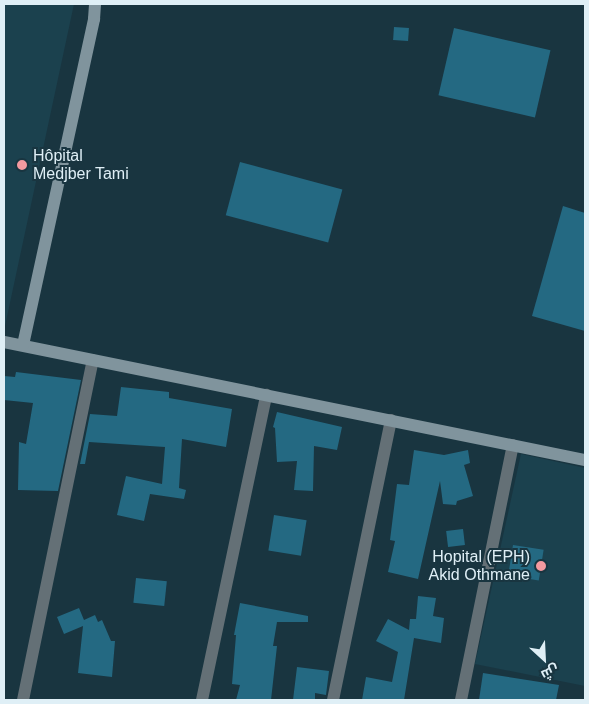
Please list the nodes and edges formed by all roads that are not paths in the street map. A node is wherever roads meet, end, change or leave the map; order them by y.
1 (95, 4) edge
2 (4, 342) edge
3 (23, 345) junction
4 (93, 360) junction
5 (266, 395) junction
6 (391, 420) junction
7 (513, 445) junction
8 (585, 460) edge
9 (23, 700) edge
10 (202, 700) edge
11 (333, 700) edge
12 (461, 700) edge

1 - 3 main road
2 - 3 main road
3 - 4 main road
4 - 5 main road
4 - 9 street
5 - 6 main road
5 - 10 street
6 - 7 main road
6 - 11 street
7 - 8 main road
7 - 12 street

